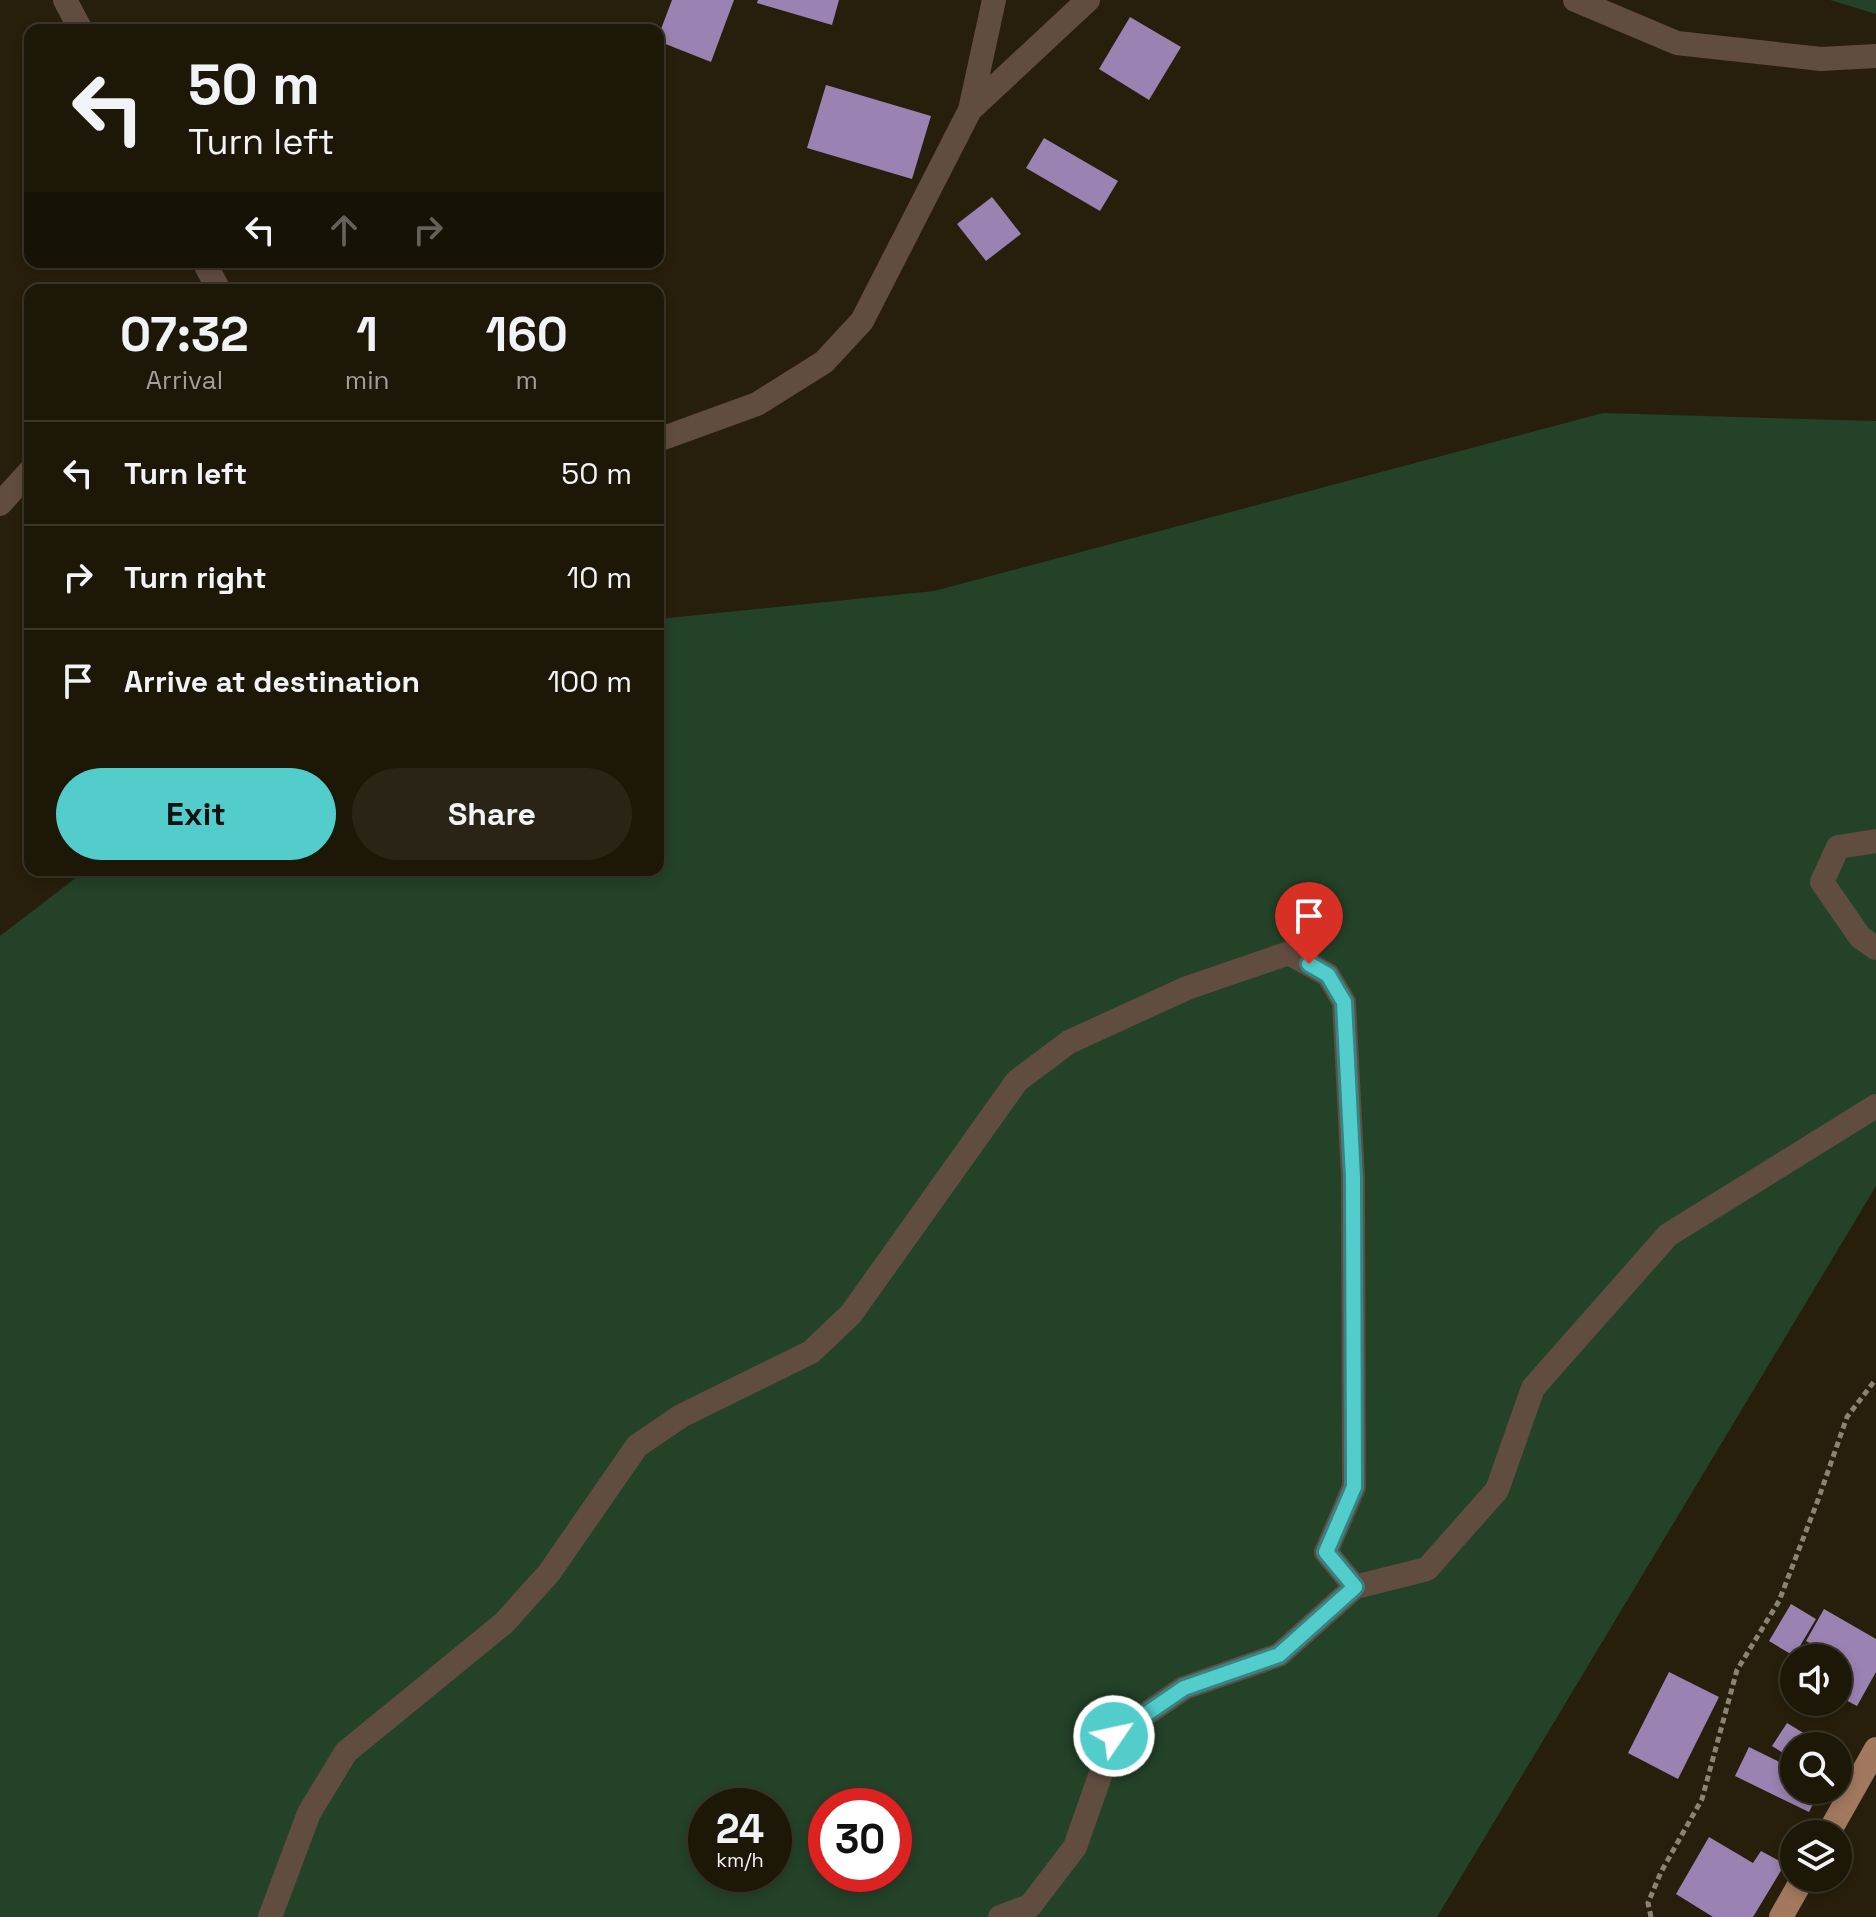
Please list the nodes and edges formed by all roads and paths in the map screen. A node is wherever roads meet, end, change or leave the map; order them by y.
1 (65, 0) edge
2 (994, 0) edge
3 (1088, 0) edge
4 (1575, 0) edge
5 (78, 24) edge
6 (1876, 56) edge
7 (970, 110) junction
8 (664, 438) edge
9 (24, 478) edge
10 (0, 504) edge
11 (1876, 841) edge
12 (1876, 948) edge
13 (1876, 1106) edge
14 (1876, 1379) edge
15 (1355, 1587) junction
16 (1876, 1749) edge
17 (1836, 1820) edge
18 (1795, 1892) edge
19 (270, 1917) edge
20 (1000, 1917) edge
21 (1651, 1917) edge
22 (1781, 1917) edge

1 - 5 street
2 - 7 street
3 - 7 street
4 - 6 street
7 - 8 street
9 - 10 street
11 - 12 street
13 - 15 street
14 - 21 path
15 - 19 street
15 - 20 street
16 - 17 main road
18 - 22 main road

